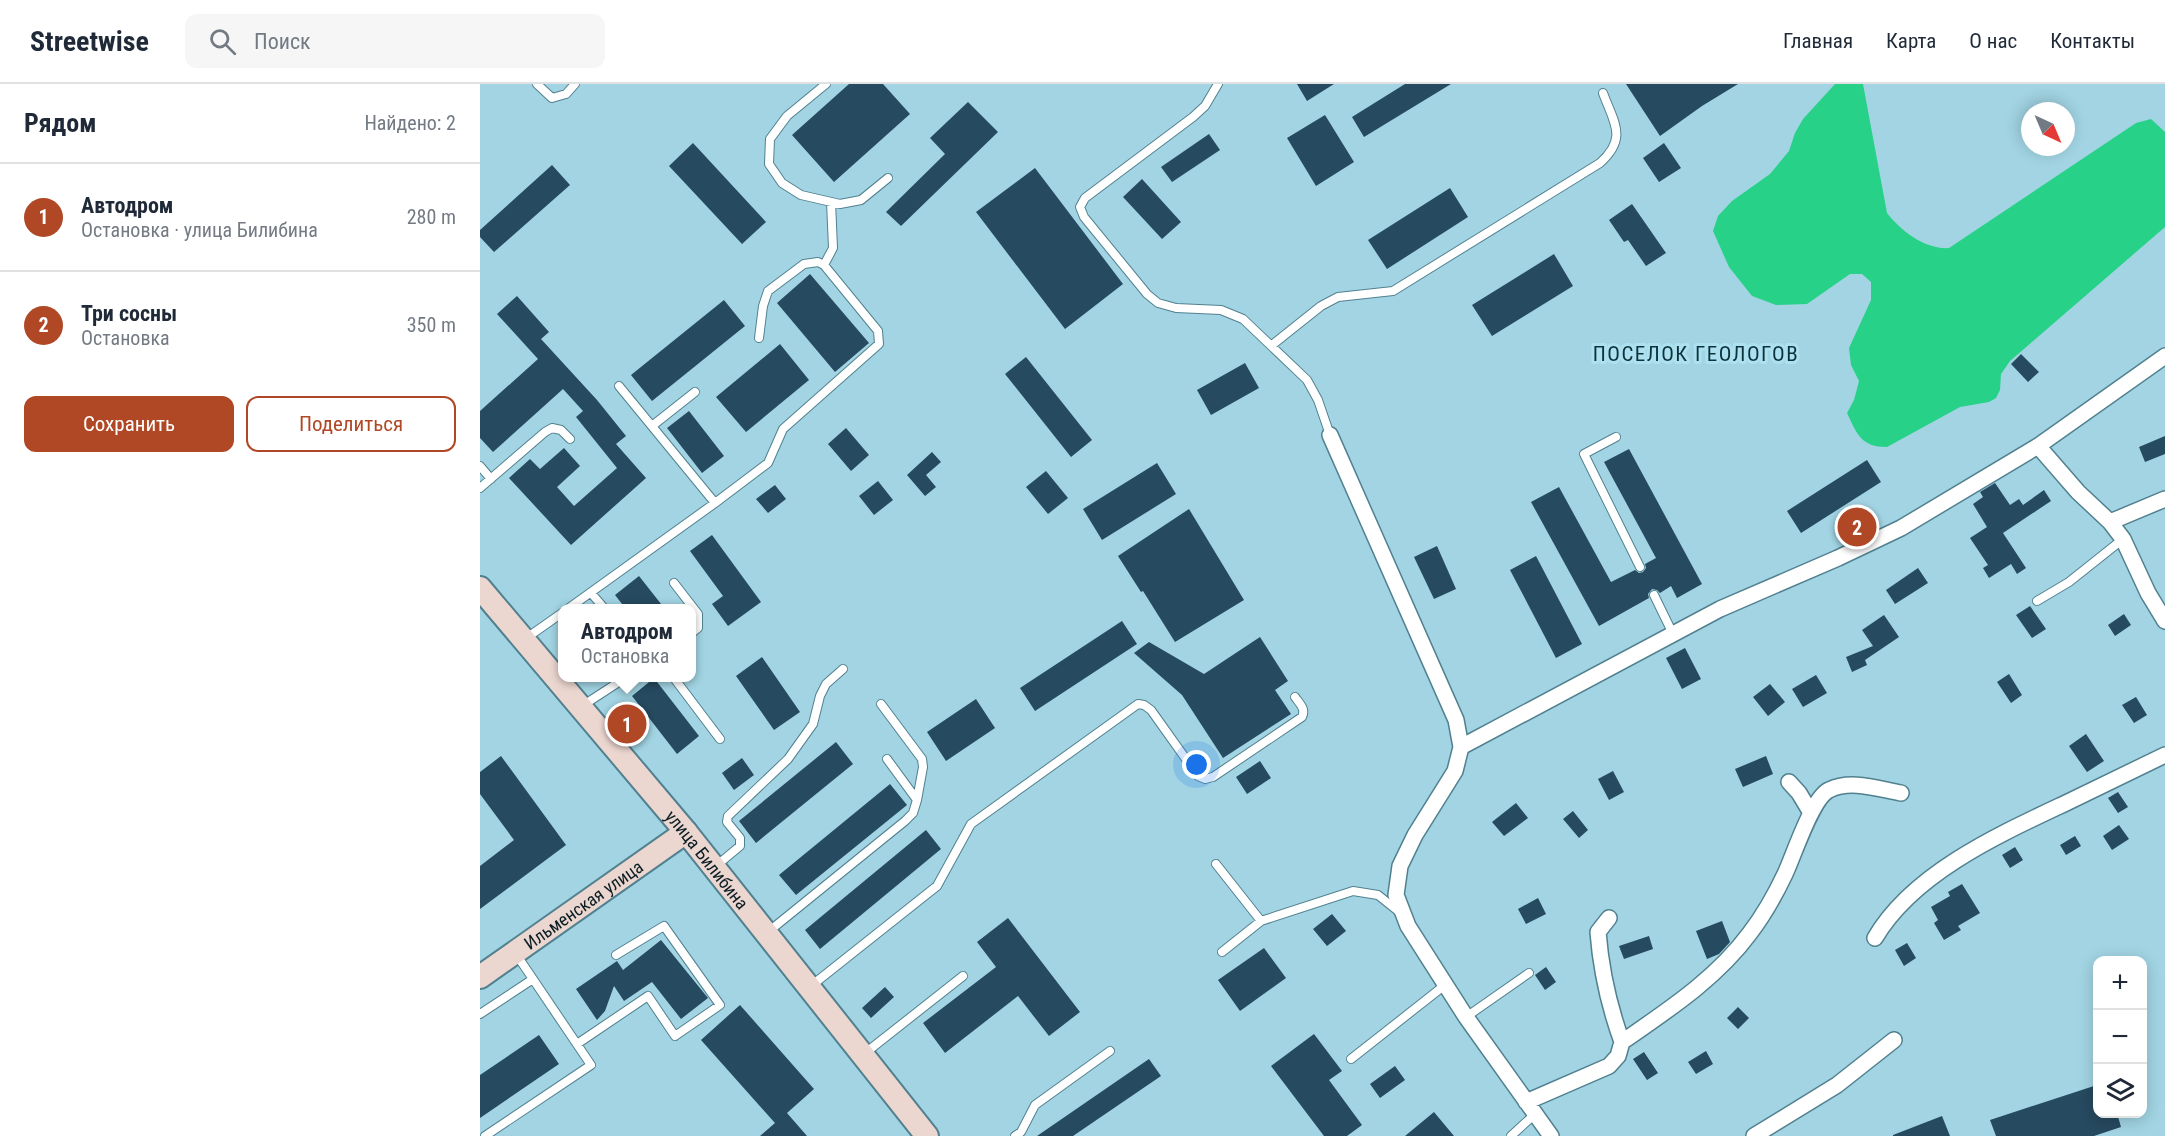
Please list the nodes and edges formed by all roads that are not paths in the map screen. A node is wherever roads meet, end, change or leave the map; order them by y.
1 (537, 84) edge
2 (575, 84) edge
3 (826, 84) edge
4 (1218, 84) edge
5 (1603, 93) dead end
6 (888, 178) dead end
7 (831, 202) junction
8 (824, 265) junction
9 (759, 338) dead end
10 (1272, 345) junction
11 (2165, 356) edge
12 (619, 386) dead end
13 (695, 392) dead end
14 (652, 426) junction
15 (1330, 435) joint
16 (1616, 437) dead end
17 (570, 439) dead end
18 (2038, 446) junction
19 (480, 466) edge
20 (491, 479) junction
21 (480, 488) edge
22 (2165, 499) edge
23 (716, 503) junction
24 (2110, 522) junction
25 (2123, 539) junction
26 (1640, 567) dead end
27 (674, 583) dead end
28 (480, 588) edge
29 (591, 593) junction
30 (1654, 596) dead end
31 (2037, 601) dead end
32 (576, 604) edge
33 (600, 604) edge
34 (690, 604) edge
35 (696, 611) edge
36 (558, 616) edge
37 (2165, 621) edge
38 (696, 630) edge
39 (1674, 634) junction
40 (524, 640) junction
41 (843, 669) dead end
42 (558, 680) edge
43 (560, 682) edge
44 (619, 682) edge
45 (677, 682) edge
46 (1295, 697) dead end
47 (881, 704) dead end
48 (581, 707) junction
49 (720, 739) dead end
50 (1461, 747) junction
51 (2165, 755) edge
52 (887, 759) dead end
53 (1789, 782) dead end
54 (1901, 793) dead end
55 (656, 796) junction
56 (918, 800) junction
57 (1810, 813) junction
58 (686, 832) junction
59 (647, 860) junction
60 (1216, 864) dead end
61 (715, 867) junction
62 (1404, 916) junction
63 (1609, 918) dead end
64 (1261, 921) junction
65 (767, 933) junction
66 (1875, 938) dead end
67 (515, 952) junction
68 (1222, 952) dead end
69 (616, 955) dead end
70 (1529, 973) dead end
71 (480, 976) edge
72 (963, 976) dead end
73 (533, 979) junction
74 (1445, 985) junction
75 (810, 987) junction
76 (480, 1014) edge
77 (1466, 1017) junction
78 (1894, 1040) dead end
79 (1622, 1042) junction
80 (577, 1044) junction
81 (1110, 1051) dead end
82 (863, 1054) junction
83 (1351, 1059) dead end
84 (1531, 1108) junction
85 (485, 1136) edge
86 (927, 1136) edge
87 (1015, 1136) edge
88 (1511, 1136) edge
89 (1551, 1136) edge
90 (1754, 1136) edge

1 - 2 lane
3 - 7 lane
4 - 10 lane
5 - 10 lane
6 - 7 lane
7 - 8 lane
8 - 9 lane
8 - 23 lane
10 - 15 lane
11 - 18 street
12 - 14 lane
13 - 14 lane
14 - 23 lane
15 - 50 street
16 - 26 lane
17 - 20 lane
18 - 24 street
18 - 39 street
19 - 20 lane
20 - 21 lane
22 - 24 street
23 - 29 lane
24 - 25 street
25 - 31 lane
25 - 37 street
27 - 34 lane
28 - 40 main road, улица Билибина
29 - 32 lane
29 - 33 lane
30 - 39 lane
35 - 38 lane
36 - 40 lane
39 - 50 street
40 - 42 main road, улица Билибина
41 - 61 lane
43 - 48 main road, улица Билибина
44 - 48 lane
45 - 49 lane
46 - 75 lane
47 - 56 lane
48 - 55 main road, улица Билибина
50 - 62 street
51 - 66 street
52 - 56 lane
53 - 57 street
54 - 57 street
55 - 58 main road, улица Билибина
55 - 59 main road
56 - 65 lane
57 - 79 street
58 - 59 main road, Ильменская улица
58 - 61 main road, улица Билибина
59 - 61 main road
59 - 67 main road, Ильменская улица
60 - 64 lane
61 - 65 main road, улица Билибина
62 - 64 lane
62 - 74 street
63 - 79 street
64 - 68 lane
65 - 75 main road, улица Билибина
67 - 71 main road, Ильменская улица
67 - 73 lane
69 - 80 lane
70 - 77 lane
72 - 82 lane
73 - 76 lane
73 - 80 lane
74 - 77 street
74 - 83 lane
75 - 82 main road, улица Билибина
77 - 84 street
78 - 90 street
79 - 84 street
80 - 85 lane
81 - 87 lane
82 - 86 main road, улица Билибина
84 - 88 lane
84 - 89 street

